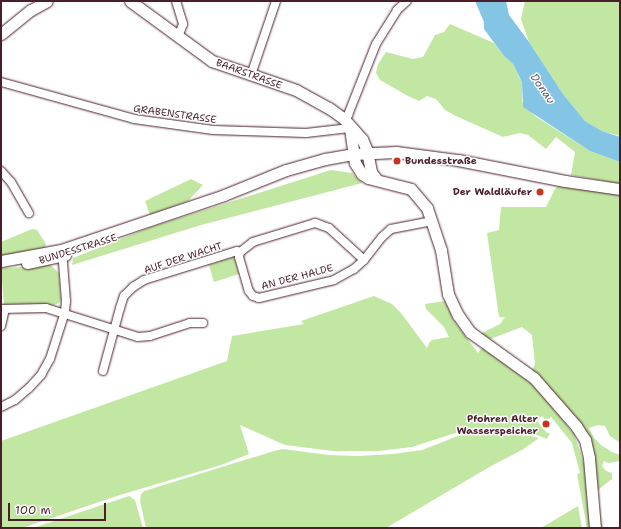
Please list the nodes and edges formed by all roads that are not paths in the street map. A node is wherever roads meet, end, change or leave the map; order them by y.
1 (47, 1) edge
2 (130, 1) edge
3 (176, 1) edge
4 (285, 1) edge
5 (407, 1) edge
6 (276, 2) edge
7 (1, 34) edge
8 (178, 37) junction
9 (251, 75) junction
10 (1, 82) edge
11 (347, 124) junction
12 (368, 157) junction
13 (354, 158) junction
14 (1, 172) edge
15 (376, 180) junction
16 (620, 189) edge
17 (29, 212) dead end
18 (432, 221) junction
19 (240, 252) junction
20 (62, 253) junction
21 (364, 260) junction
22 (1, 262) edge
23 (3, 309) edge
24 (65, 312) junction
25 (203, 323) dead end
26 (1, 326) edge
27 (115, 329) junction
28 (103, 371) dead end
29 (1, 407) edge
30 (595, 528) edge

1 - 7 street
2 - 8 street, BAARSTRASSE
3 - 8 street
4 - 6 street
5 - 11 street
6 - 9 street
8 - 9 street, BAARSTRASSE
9 - 11 street, BAARSTRASSE
10 - 11 street, GRABENSTRASSE
11 - 12 street, BAARSTRASSE
11 - 13 street
12 - 13 street, BUNDESSTRASSE
12 - 15 street, BAARSTRASSE
12 - 16 street, BUNDESSTRASSE
13 - 15 street
13 - 20 street, BUNDESSTRASSE
14 - 17 street
15 - 18 street
18 - 21 street, AN DER HALDE
18 - 30 street
19 - 21 street
19 - 21 street, AN DER HALDE
19 - 27 street, AUF DER WACHT
20 - 22 street, BUNDESSTRASSE
20 - 24 street
23 - 24 street
23 - 26 street
24 - 27 street
24 - 29 street
25 - 27 street
27 - 28 street, AUF DER WACHT

